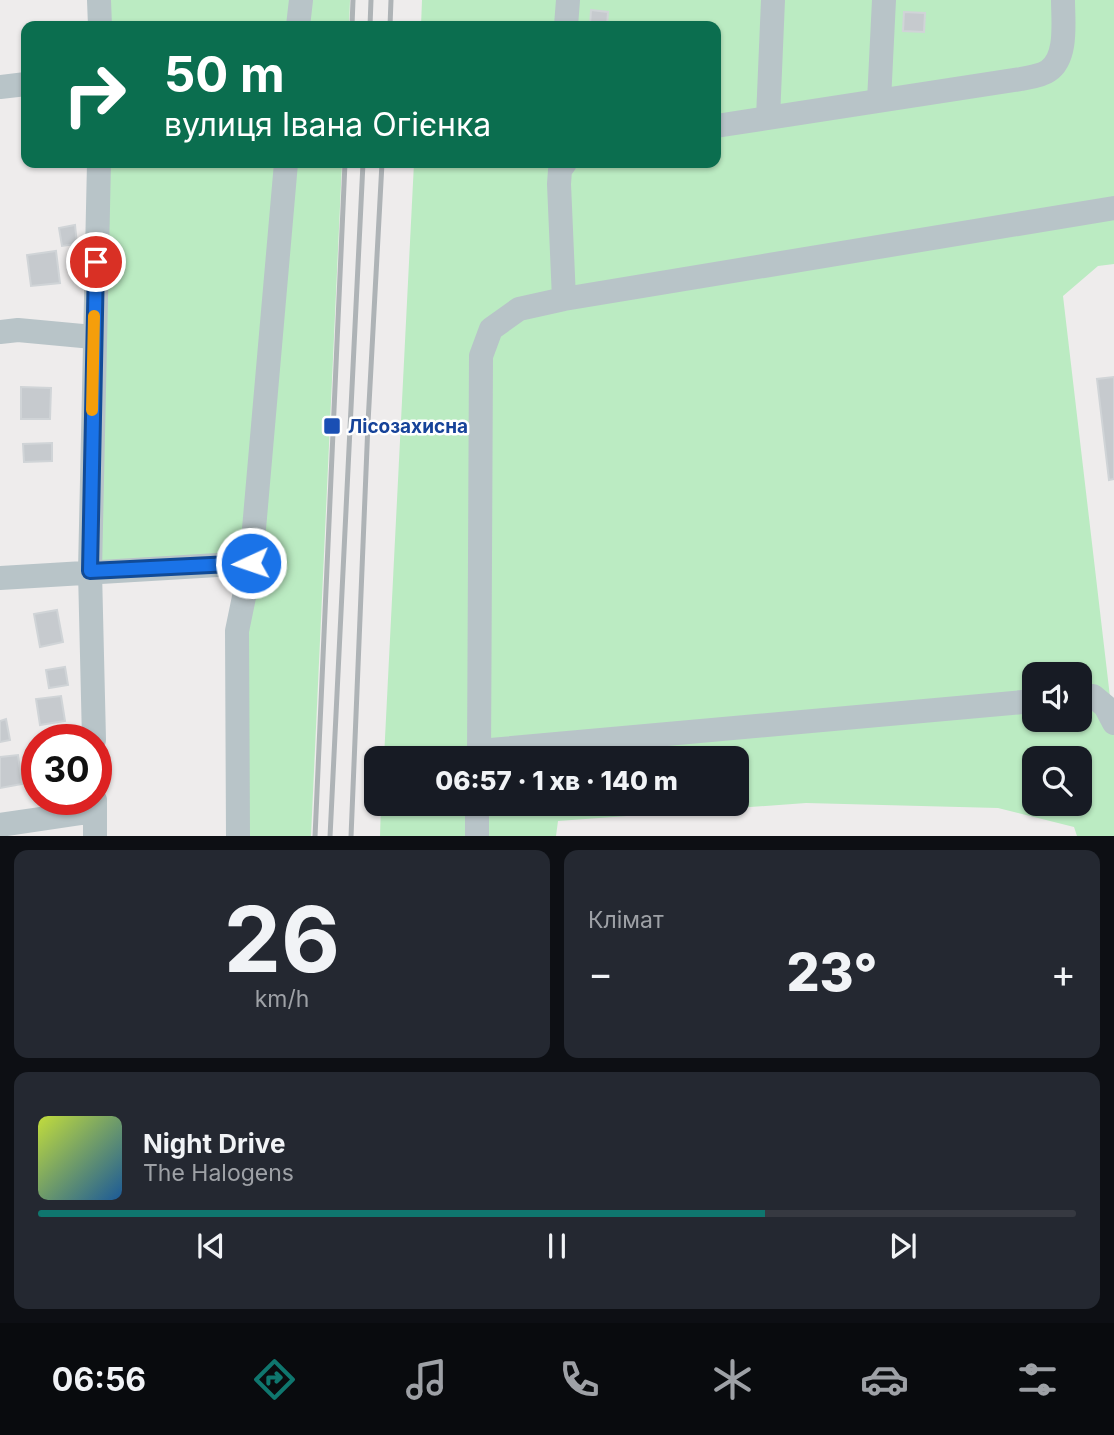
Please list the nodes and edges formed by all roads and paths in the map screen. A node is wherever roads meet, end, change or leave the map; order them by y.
1 (99, 0) edge
2 (301, 0) edge
3 (568, 0) edge
4 (773, 0) edge
5 (884, 0) edge
6 (1063, 0) edge
7 (100, 21) edge
8 (299, 21) edge
9 (566, 21) edge
10 (21, 85) edge
11 (0, 88) edge
12 (879, 100) junction
13 (768, 118) junction
14 (721, 125) edge
15 (99, 168) edge
16 (286, 168) edge
17 (562, 168) edge
18 (1114, 208) edge
19 (564, 299) junction
20 (0, 332) edge
21 (93, 337) junction
22 (251, 563) junction
23 (90, 571) junction
24 (0, 578) edge
25 (1096, 696) edge
26 (1022, 702) edge
27 (1114, 723) edge
28 (94, 724) edge
29 (479, 746) edge
30 (563, 746) edge
31 (48, 815) edge
32 (95, 815) edge
33 (477, 816) edge
34 (0, 825) edge
35 (95, 836) edge
36 (239, 836) edge
37 (477, 836) edge

1 - 7 street
2 - 8 street
3 - 9 street
4 - 13 street
5 - 12 street
6 - 12 street
10 - 11 street
12 - 13 street
13 - 14 street
15 - 21 street
16 - 22 street
17 - 19 street
18 - 19 street
19 - 29 street
20 - 21 street
21 - 23 street
22 - 23 street
22 - 36 street
23 - 24 street
23 - 28 street
25 - 27 street
26 - 30 street
31 - 34 street
32 - 35 street
33 - 37 street

